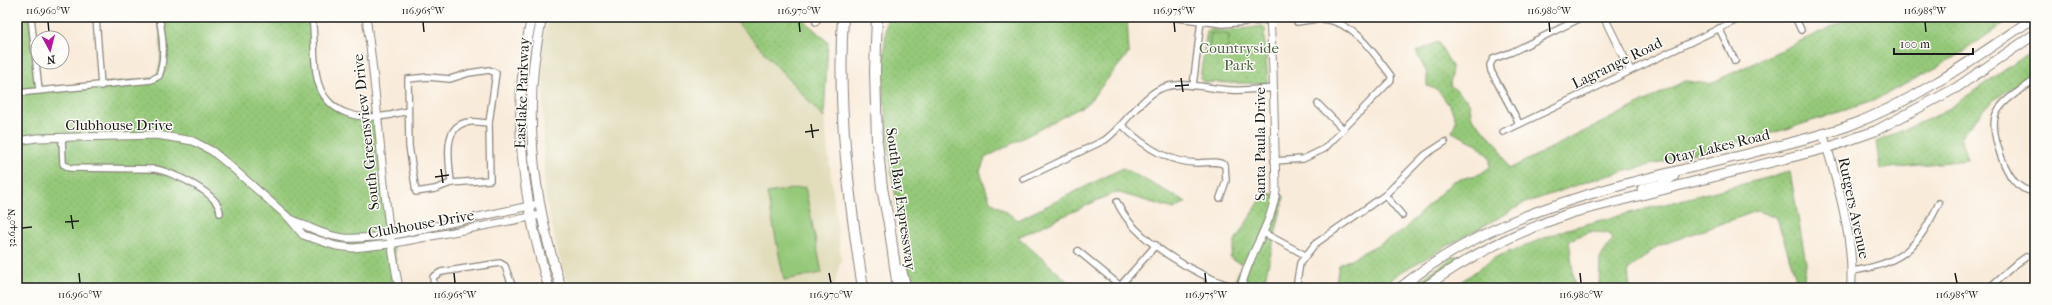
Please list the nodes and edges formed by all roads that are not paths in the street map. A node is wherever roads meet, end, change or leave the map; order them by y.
1 (31, 17) edge
2 (96, 17) edge
3 (159, 17) edge
4 (312, 17) edge
5 (366, 17) edge
6 (532, 17) edge
7 (542, 17) edge
8 (843, 17) edge
9 (877, 17) edge
10 (1170, 17) edge
11 (1583, 17) edge
12 (1604, 17) edge
13 (1743, 17) edge
14 (1795, 17) edge
15 (2034, 17) edge
16 (1270, 19) edge
17 (1201, 21) junction
18 (1297, 22) dead end
19 (1719, 28) junction
20 (1801, 30) dead end
21 (2035, 34) edge
22 (1734, 61) dead end
23 (1630, 70) junction
24 (2035, 80) edge
25 (101, 86) junction
26 (1193, 86) junction
27 (1274, 89) junction
28 (39, 90) junction
29 (17, 93) edge
30 (1318, 104) dead end
31 (408, 111) junction
32 (378, 117) junction
33 (489, 123) junction
34 (1519, 123) junction
35 (1122, 126) junction
36 (1343, 130) junction
37 (1503, 132) dead end
38 (1823, 134) junction
39 (62, 137) junction
40 (17, 142) edge
41 (1445, 142) dead end
42 (1827, 148) junction
43 (1274, 161) junction
44 (1684, 170) junction
45 (1023, 179) dead end
46 (451, 183) junction
47 (2035, 192) edge
48 (1385, 195) junction
49 (1220, 198) dead end
50 (1628, 199) junction
51 (1117, 202) dead end
52 (1939, 203) dead end
53 (539, 204) junction
54 (528, 206) junction
55 (220, 213) dead end
56 (541, 215) junction
57 (1402, 215) dead end
58 (530, 217) junction
59 (289, 218) junction
60 (889, 224) junction
61 (1264, 233) junction
62 (389, 236) junction
63 (390, 244) junction
64 (1156, 245) junction
65 (1078, 251) dead end
66 (1305, 255) junction
67 (2026, 257) dead end
68 (1853, 271) junction
69 (1209, 278) junction
70 (1122, 287) edge
71 (399, 288) edge
72 (434, 288) edge
73 (513, 288) edge
74 (549, 288) edge
75 (561, 288) edge
76 (861, 288) edge
77 (898, 288) edge
78 (906, 288) edge
79 (1206, 288) edge
80 (1236, 288) edge
81 (1241, 288) edge
82 (1296, 288) edge
83 (1400, 288) edge
84 (1424, 288) edge
85 (1851, 288) edge
86 (1989, 288) edge

1 - 28 street
2 - 25 street
3 - 25 street
4 - 32 street
5 - 32 street, South Greensview Drive
6 - 54 main road, Eastlake Parkway
7 - 53 main road, Eastlake Parkway
8 - 76 highway
9 - 60 highway, South Bay Expressway
10 - 17 street
11 - 34 street
12 - 23 street
13 - 19 street, Lagrange Road
14 - 20 street
15 - 38 main road, Otay Lakes Road
16 - 17 street
16 - 27 street, Santa Paula Drive
17 - 26 street
18 - 36 street
19 - 22 street
19 - 23 street, Lagrange Road
21 - 42 main road, Otay Lakes Road
23 - 34 street, Lagrange Road
24 - 47 street
25 - 28 street
26 - 27 street
26 - 35 street
27 - 43 street, Santa Paula Drive
28 - 29 street
30 - 36 street
31 - 32 street
31 - 33 street
31 - 46 street
32 - 62 street, South Greensview Drive
33 - 46 street
33 - 46 street
34 - 37 street, Lagrange Road
35 - 45 street
35 - 49 street
36 - 43 street
38 - 42 main road, Rutgers Avenue
38 - 44 main road, Otay Lakes Road
39 - 40 street, Clubhouse Drive
39 - 55 street
39 - 59 street, Clubhouse Drive
41 - 48 street
42 - 50 main road, Otay Lakes Road
42 - 68 main road, Rutgers Avenue
43 - 61 street, Santa Paula Drive
44 - 50 main road
44 - 83 main road, Otay Lakes Road
48 - 57 street
48 - 66 street
50 - 84 main road, Otay Lakes Road
51 - 64 street
52 - 68 street
53 - 54 street, Clubhouse Drive
53 - 56 main road, Eastlake Parkway
54 - 58 main road, Eastlake Parkway
54 - 62 street, Clubhouse Drive
56 - 58 street, Clubhouse Drive
56 - 75 main road, Eastlake Parkway
58 - 63 street, Clubhouse Drive
58 - 74 main road, Eastlake Parkway
59 - 62 street, Clubhouse Drive
59 - 63 street, Clubhouse Drive
60 - 77 highway, South Bay Expressway
60 - 78 highway
61 - 66 street
61 - 81 street, Santa Paula Drive
62 - 63 street, South Greensview Drive
63 - 71 street, South Greensview Drive
64 - 69 street
64 - 70 street
65 - 70 street
66 - 82 street
67 - 86 street
68 - 85 main road, Rutgers Avenue
69 - 79 street
69 - 80 street
72 - 73 street

